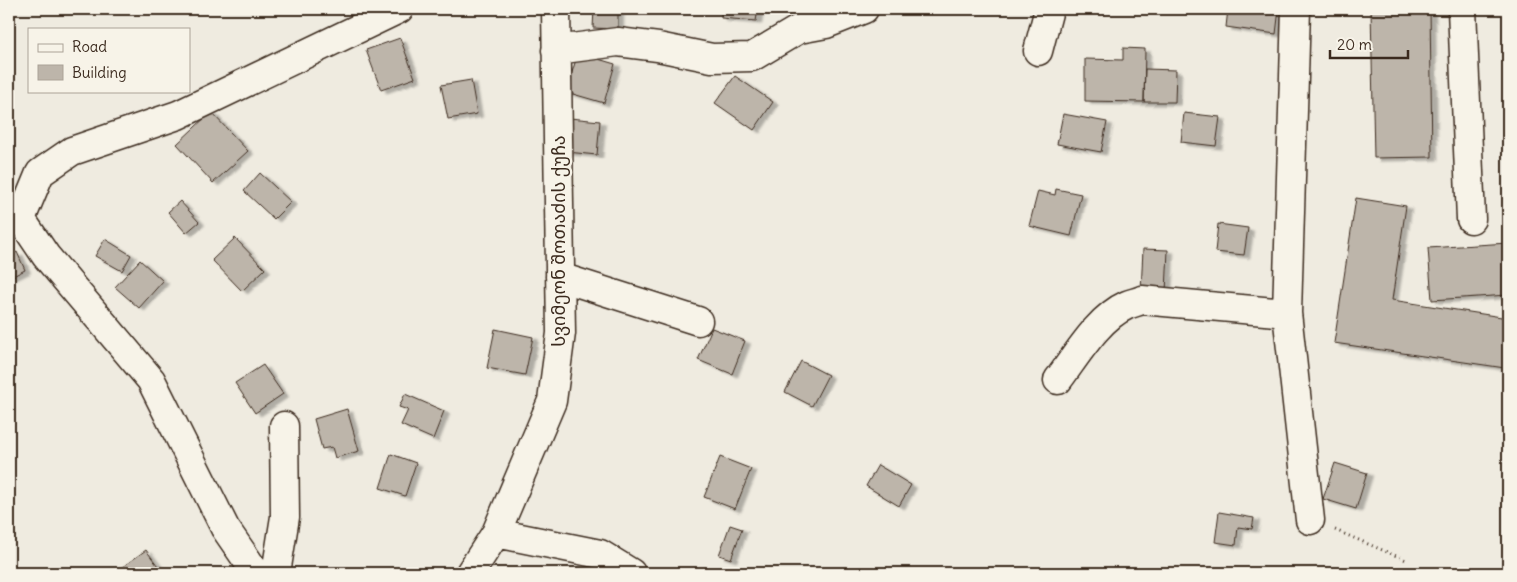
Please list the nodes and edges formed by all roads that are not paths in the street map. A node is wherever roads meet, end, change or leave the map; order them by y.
1 (399, 9) edge
2 (556, 9) edge
3 (864, 9) edge
4 (1049, 9) edge
5 (1296, 9) edge
6 (1462, 9) edge
7 (556, 50) junction
8 (1038, 51) dead end
9 (15, 215) edge
10 (1471, 220) dead end
11 (560, 277) junction
12 (1288, 313) junction
13 (698, 321) dead end
14 (1058, 380) dead end
15 (284, 426) dead end
16 (1310, 520) road end
17 (496, 533) junction
18 (256, 573) edge
19 (276, 573) edge
20 (470, 573) edge
21 (631, 573) edge

1 - 9 street
2 - 7 street, სვიმეონ შოთაძის ქუჩა
3 - 7 street
4 - 8 street
5 - 12 street
6 - 10 street
7 - 11 street, სვიმეონ შოთაძის ქუჩა
9 - 18 street
11 - 13 street
11 - 17 street, სვიმეონ შოთაძის ქუჩა
12 - 14 street
12 - 16 street
15 - 19 street
17 - 20 street, სვიმეონ შოთაძის ქუჩა
17 - 21 street

